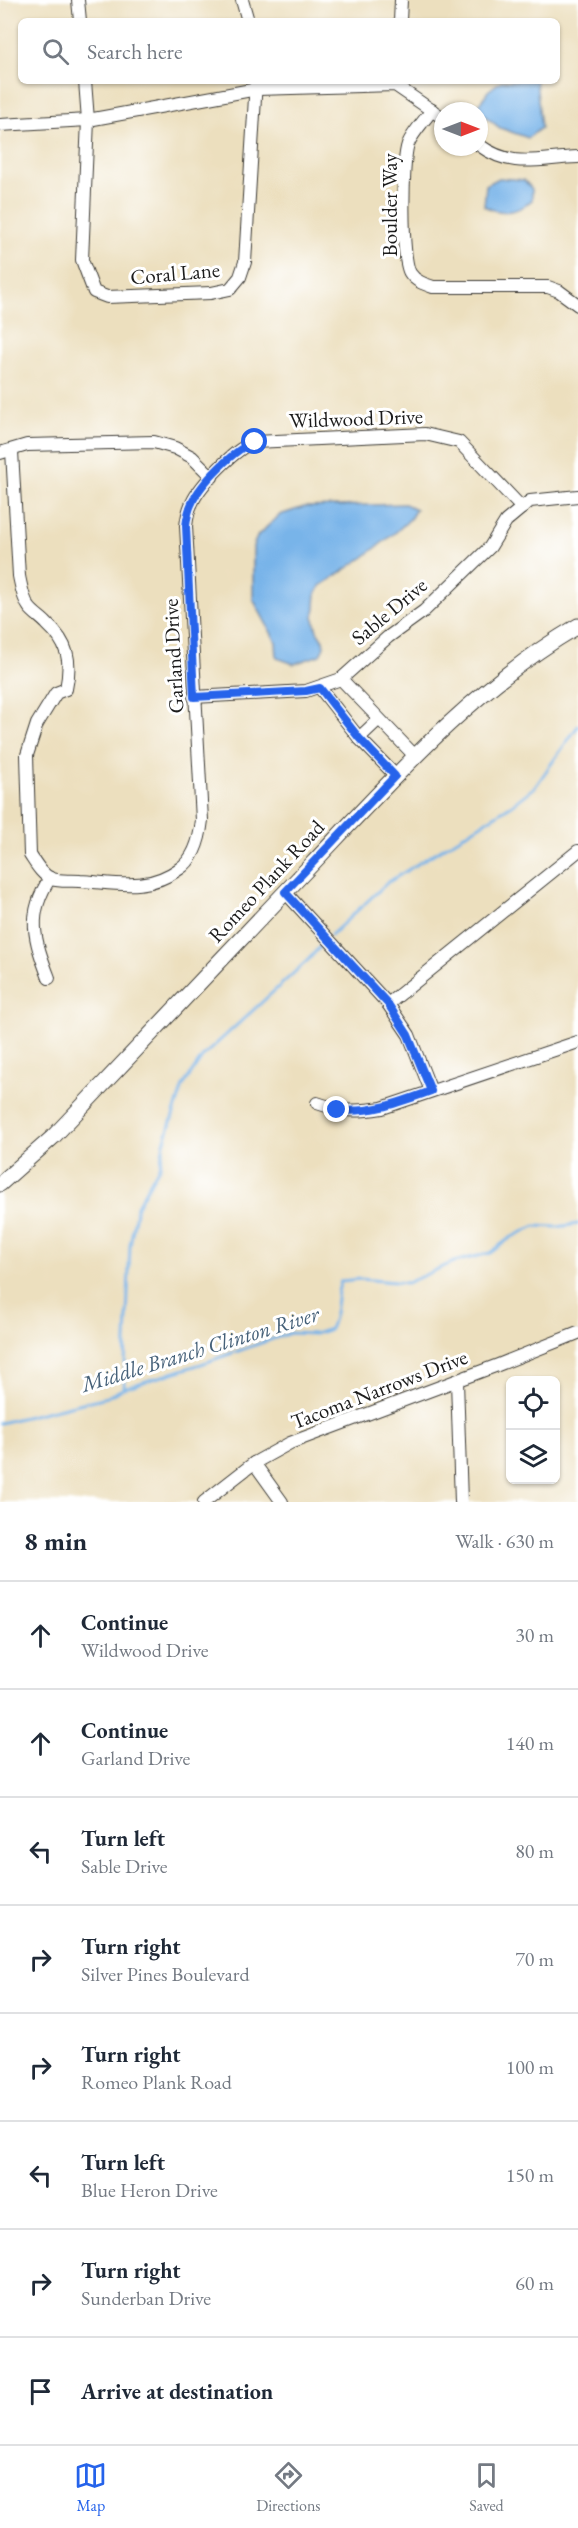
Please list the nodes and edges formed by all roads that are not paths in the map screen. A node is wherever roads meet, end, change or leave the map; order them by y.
1 (78, 0) edge
2 (242, 0) edge
3 (401, 0) edge
4 (80, 18) edge
5 (247, 18) edge
6 (400, 18) edge
7 (85, 84) edge
8 (326, 84) edge
9 (396, 84) edge
10 (256, 85) edge
11 (432, 110) joint
12 (88, 120) junction
13 (0, 125) edge
14 (488, 151) edge
15 (578, 157) edge
16 (578, 304) edge
17 (6, 452) edge
18 (212, 477) junction
19 (578, 496) edge
20 (522, 508) junction
21 (578, 626) edge
22 (341, 679) junction
23 (320, 688) junction
24 (194, 697) junction
25 (378, 720) junction
26 (359, 738) junction
27 (414, 755) junction
28 (395, 776) junction
29 (578, 851) edge
30 (50, 878) junction
31 (285, 892) junction
32 (49, 978) dead end
33 (388, 1004) junction
34 (578, 1042) edge
35 (431, 1091) junction
36 (317, 1103) dead end
37 (0, 1184) edge
38 (578, 1333) edge
39 (458, 1381) junction
40 (254, 1463) junction
41 (204, 1502) edge
42 (282, 1502) edge
43 (460, 1502) edge

1 - 4 street
2 - 5 street
3 - 6 street
7 - 12 street
8 - 10 street
9 - 11 street
10 - 12 street
10 - 12 street, Coral Lane
11 - 16 street, Boulder Way
12 - 13 street
14 - 15 street
17 - 18 street
17 - 30 street
18 - 20 street, Wildwood Drive
18 - 24 street, Garland Drive
19 - 20 street, Sable Drive
20 - 22 street, Sable Drive
21 - 27 street, Romeo Plank Road
22 - 23 street, Sable Drive
22 - 25 street
23 - 24 street, Sable Drive
23 - 26 street
24 - 30 street, Garland Drive
25 - 26 street
25 - 27 street
26 - 28 street
27 - 28 street, Romeo Plank Road
28 - 31 street, Romeo Plank Road
29 - 33 street
30 - 32 street
31 - 33 street
31 - 37 street, Romeo Plank Road
33 - 35 street
34 - 35 street
35 - 36 street
38 - 39 street, Tacoma Narrows Drive
39 - 40 street, Tacoma Narrows Drive
39 - 43 street
40 - 41 street, Tacoma Narrows Drive
40 - 42 street

